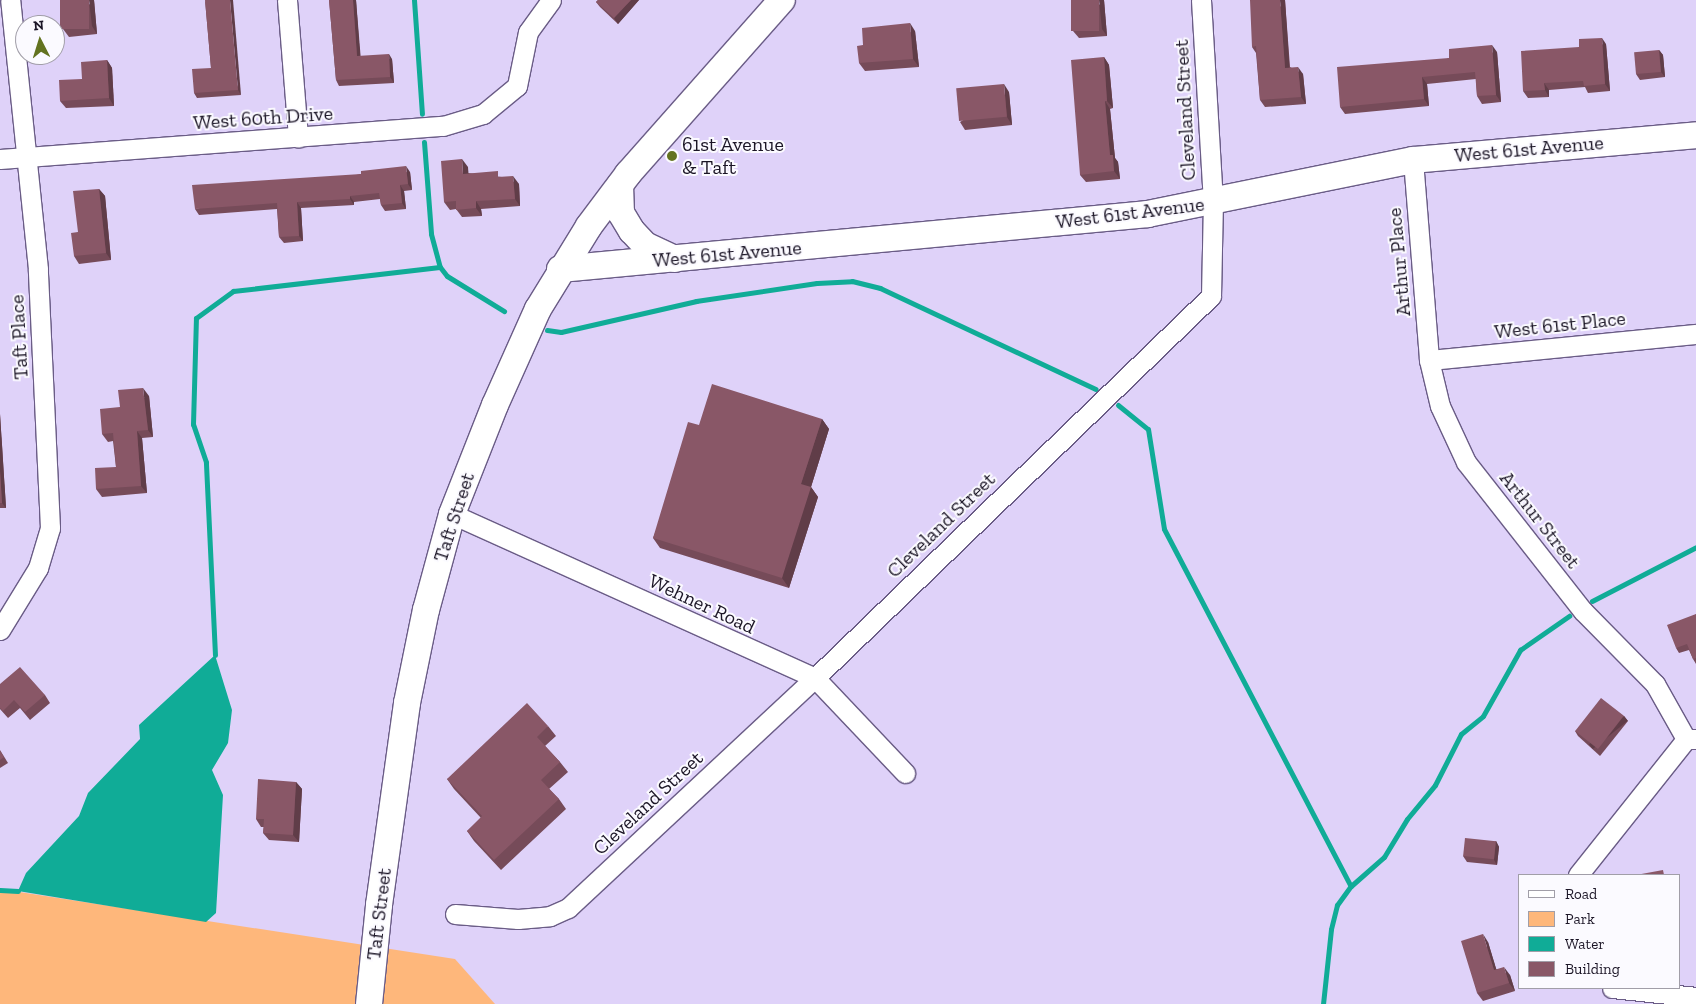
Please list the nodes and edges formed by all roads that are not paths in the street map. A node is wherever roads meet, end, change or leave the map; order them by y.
1 (10, 0) edge
2 (287, 0) edge
3 (550, 0) edge
4 (782, 0) edge
5 (1201, 0) edge
6 (1696, 135) edge
7 (298, 138) junction
8 (0, 159) edge
9 (25, 159) junction
10 (1413, 160) junction
11 (620, 185) junction
12 (1213, 202) junction
13 (675, 259) junction
14 (560, 269) junction
15 (1696, 334) edge
16 (1429, 360) junction
17 (452, 514) junction
18 (0, 630) edge
19 (815, 678) junction
20 (1691, 739) edge
21 (906, 773) dead end
22 (1579, 874) edge
23 (455, 914) dead end
24 (1621, 989) edge
25 (1696, 997) edge
26 (369, 1004) edge

1 - 9 street, Taft Place
2 - 7 street
3 - 7 street, West 60th Drive
4 - 11 main road, Taft Street
5 - 12 street, Cleveland Street
6 - 10 main road, West 61st Avenue
7 - 9 street, West 60th Drive
8 - 9 street, West 60th Drive
9 - 18 street, Taft Place
10 - 12 main road, West 61st Avenue
10 - 16 street, Arthur Place
11 - 13 main road
11 - 14 main road, Taft Street
12 - 13 main road, West 61st Avenue
12 - 19 street, Cleveland Street
13 - 14 main road, West 61st Avenue
14 - 17 main road, Taft Street
15 - 16 street, West 61st Place
16 - 20 street, Arthur Street
17 - 19 street, Wehner Road
17 - 26 main road, Taft Street
19 - 21 street, Wehner Road
19 - 23 street, Cleveland Street
20 - 22 street
24 - 25 street

